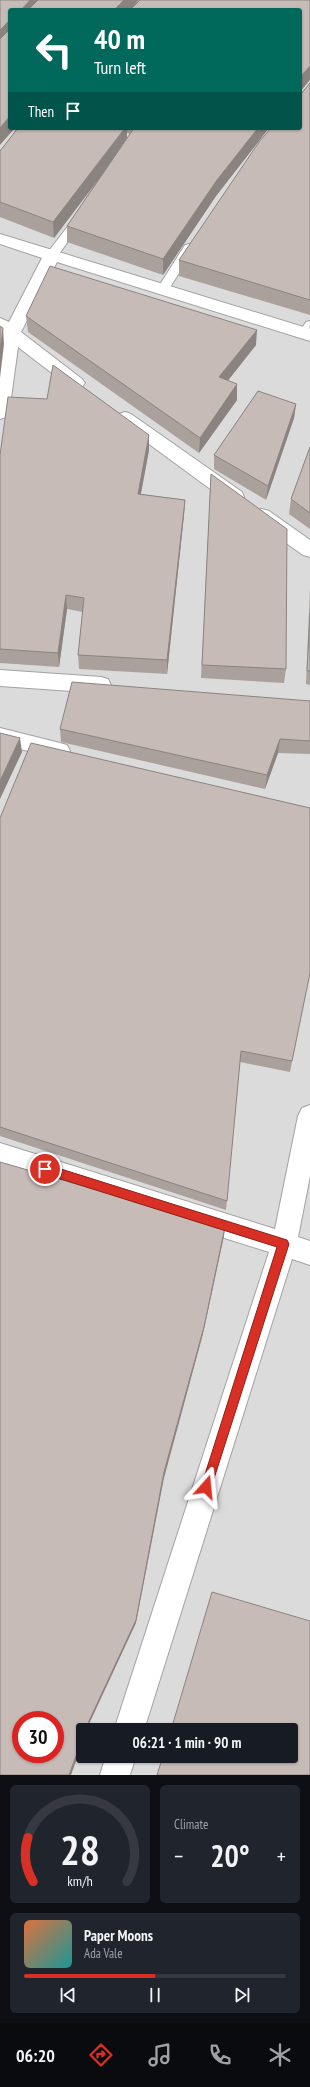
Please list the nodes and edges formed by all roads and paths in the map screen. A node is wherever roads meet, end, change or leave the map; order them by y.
1 (84, 211) edge
2 (0, 239) edge
3 (195, 239) edge
4 (52, 255) junction
5 (163, 289) junction
6 (6, 329) edge
7 (308, 331) edge
8 (90, 392) edge
9 (108, 406) edge
10 (0, 413) edge
11 (310, 550) edge
12 (0, 678) edge
13 (119, 687) edge
14 (0, 736) edge
15 (78, 755) edge
16 (310, 1116) edge
17 (0, 1155) edge
18 (284, 1244) junction
19 (310, 1253) edge
20 (131, 1723) edge
21 (119, 1763) edge
22 (115, 1775) edge

1 - 4 lane
2 - 4 street
3 - 5 lane
4 - 5 street
4 - 6 street
5 - 7 street
6 - 8 street
6 - 10 street
9 - 11 street
12 - 13 street
14 - 15 street
16 - 18 street
17 - 18 street
18 - 19 street
18 - 20 street
21 - 22 street

